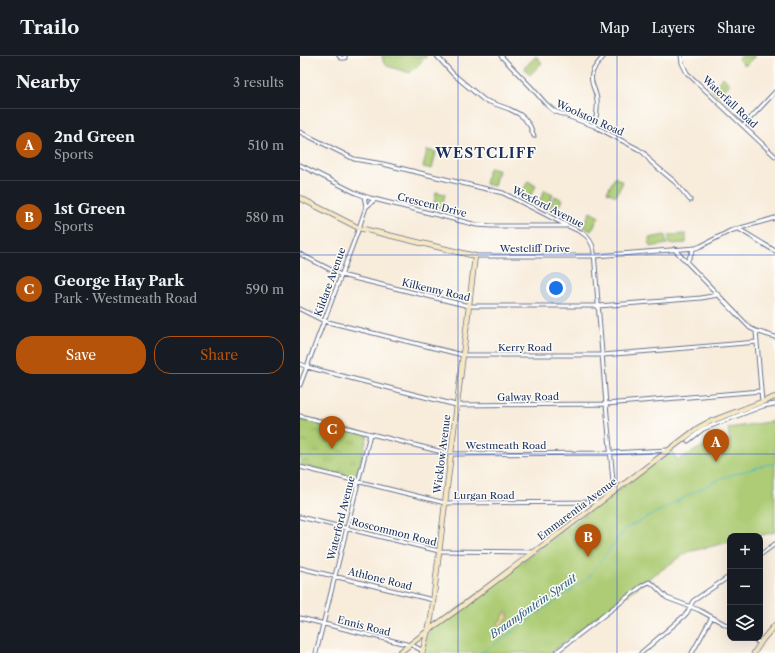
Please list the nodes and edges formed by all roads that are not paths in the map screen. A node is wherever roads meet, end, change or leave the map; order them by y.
1 (339, 56) edge
2 (345, 56) edge
3 (437, 56) edge
4 (500, 56) edge
5 (604, 56) edge
6 (681, 56) edge
7 (775, 92) edge
8 (594, 126) junction
9 (743, 126) junction
10 (300, 132) edge
11 (534, 136) dead end
12 (775, 156) edge
13 (300, 165) edge
14 (364, 196) junction
15 (300, 198) edge
16 (374, 200) junction
17 (690, 200) dead end
18 (366, 207) junction
19 (550, 216) junction
20 (775, 218) edge
21 (568, 226) junction
22 (549, 227) junction
23 (359, 228) junction
24 (739, 228) junction
25 (694, 248) junction
26 (674, 250) junction
27 (775, 251) edge
28 (300, 254) edge
29 (475, 256) junction
30 (595, 256) junction
31 (687, 262) junction
32 (341, 275) junction
33 (718, 295) junction
34 (469, 306) junction
35 (598, 306) junction
36 (300, 309) edge
37 (324, 321) junction
38 (756, 331) junction
39 (775, 337) edge
40 (756, 342) junction
41 (462, 355) junction
42 (603, 355) junction
43 (300, 364) edge
44 (306, 367) junction
45 (300, 385) edge
46 (761, 391) junction
47 (775, 397) edge
48 (762, 402) junction
49 (606, 404) junction
50 (775, 404) edge
51 (456, 405) junction
52 (300, 416) edge
53 (370, 434) junction
54 (688, 441) dead end
55 (669, 450) junction
56 (611, 453) junction
57 (450, 454) junction
58 (300, 467) edge
59 (359, 481) junction
60 (614, 492) junction
61 (601, 502) junction
62 (445, 503) junction
63 (300, 517) edge
64 (347, 529) junction
65 (775, 544) edge
66 (439, 552) junction
67 (534, 552) junction
68 (763, 553) edge
69 (300, 568) edge
70 (336, 577) junction
71 (727, 578) edge
72 (433, 600) junction
73 (689, 606) junction
74 (712, 617) junction
75 (300, 618) edge
76 (324, 624) junction
77 (727, 625) edge
78 (775, 626) edge
79 (428, 630) junction
80 (756, 641) edge
81 (760, 643) junction
82 (410, 644) junction
83 (422, 652) edge
84 (316, 653) edge
85 (399, 653) edge
86 (554, 653) edge
87 (641, 653) edge
88 (692, 653) edge
89 (754, 653) edge

1 - 2 street
3 - 11 street
4 - 8 street, Woolston Road
5 - 8 street
6 - 9 street, Waterfall Road
7 - 9 street
8 - 17 street, Woolston Road
9 - 12 street, Waterfall Road
10 - 19 street, Wexford Avenue
13 - 14 street, Crescent Drive
14 - 16 street, Crescent Drive
14 - 18 street, Kildare Avenue
15 - 23 street, Westcliff Drive
16 - 18 street
16 - 22 street, Crescent Drive
18 - 23 street, Kildare Avenue
19 - 21 street, Wexford Avenue
19 - 22 street
20 - 24 street, Westcliff Drive
21 - 22 street, Crescent Drive
21 - 30 street, Wexford Avenue
23 - 29 street, Westcliff Drive
23 - 32 street, Kildare Avenue
24 - 25 street, Westcliff Drive
24 - 27 street
25 - 26 street, Westcliff Drive
25 - 31 street
26 - 30 street, Westcliff Drive
26 - 31 street
28 - 32 street, Kilkenny Road
29 - 30 street, Westcliff Drive
29 - 34 street, Wicklow Avenue
30 - 35 street, Wexford Avenue
31 - 33 street
32 - 34 street, Kilkenny Road
32 - 37 street, Kildare Avenue
33 - 35 street, Kilkenny Road
33 - 38 street
34 - 35 street, Kilkenny Road
34 - 41 street, Wicklow Avenue
35 - 42 street, Wexford Avenue
36 - 37 street, Kerry Road
37 - 41 street, Kerry Road
37 - 44 street, Kildare Avenue
38 - 39 street
38 - 40 street
40 - 42 street, Kerry Road
40 - 46 street
41 - 42 street, Kerry Road
41 - 51 street, Wicklow Avenue
42 - 49 street, Wexford Avenue
43 - 44 street, Galway Road
44 - 45 street, Kildare Avenue
44 - 51 street, Galway Road
46 - 48 street
46 - 49 street, Galway Road
47 - 48 street, Emmarentia Avenue
48 - 55 street, Emmarentia Avenue
49 - 51 street, Galway Road
49 - 56 street, Wexford Avenue
50 - 54 street
51 - 57 street, Wicklow Avenue
52 - 53 street, Westmeath Road
53 - 57 street, Westmeath Road
53 - 59 street, Waterford Avenue
55 - 56 street, Westmeath Road
55 - 60 street, Emmarentia Avenue
56 - 57 street, Westmeath Road
56 - 60 street, Wexford Avenue
57 - 62 street, Wicklow Avenue
58 - 59 street, Lurgan Road
59 - 62 street, Lurgan Road
59 - 64 street, Waterford Avenue
60 - 61 street, Emmarentia Avenue
61 - 62 street, Lurgan Road
61 - 67 street, Emmarentia Avenue
62 - 66 street, Wicklow Avenue
63 - 64 street, Roscommon Road
64 - 66 street, Roscommon Road
64 - 70 street, Waterford Avenue
65 - 68 street
66 - 67 street, Roscommon Road
66 - 72 street, Wicklow Avenue
67 - 79 street, Emmarentia Avenue
69 - 70 street, Athlone Road
70 - 72 street, Athlone Road
70 - 76 street, Waterford Avenue
71 - 73 street
72 - 79 street, Wicklow Avenue
73 - 74 street
73 - 86 street
73 - 87 street
74 - 77 street
74 - 88 street
75 - 76 street, Ennis Road
76 - 82 street, Ennis Road
76 - 84 street, Waterford Avenue
78 - 81 street
79 - 82 street, Emmarentia Avenue
79 - 83 street, Wicklow Avenue
80 - 81 street
81 - 89 street
82 - 83 street, Ennis Road
82 - 85 street, Emmarentia Avenue

